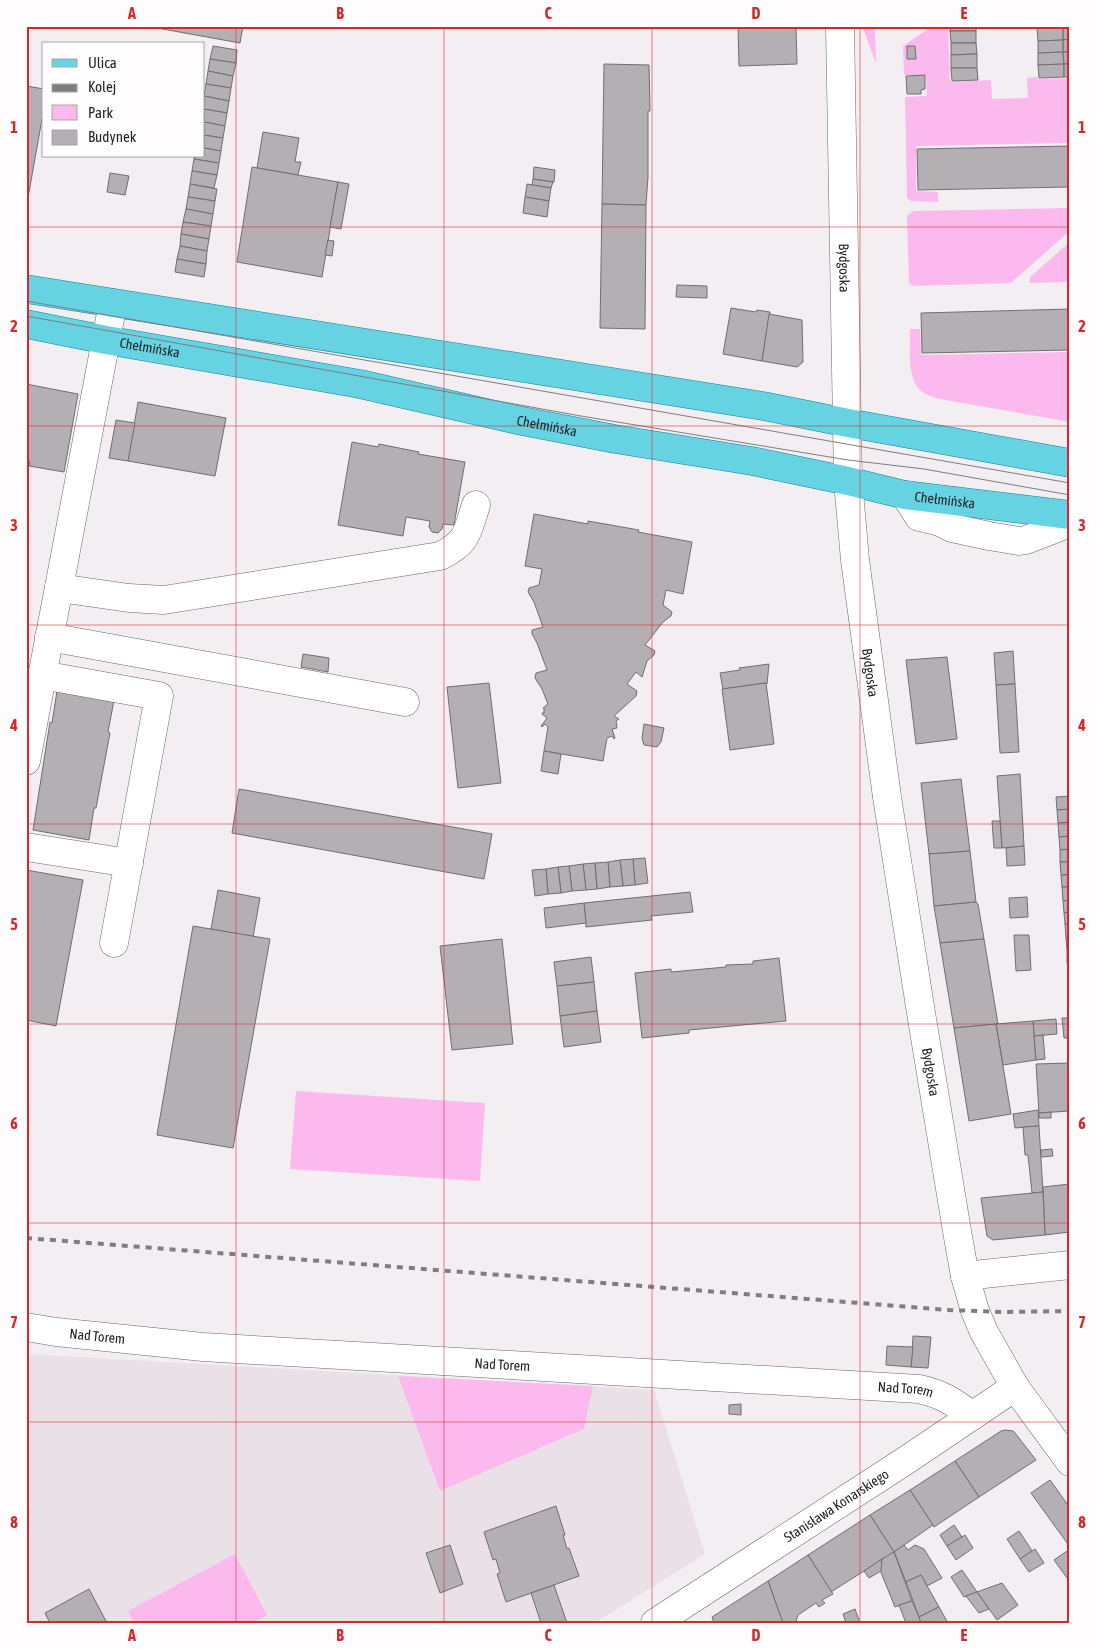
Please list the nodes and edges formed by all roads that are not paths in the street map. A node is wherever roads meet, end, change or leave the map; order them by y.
1 (840, 26) edge
2 (26, 289) edge
3 (113, 303) junction
4 (26, 324) edge
5 (106, 340) junction
6 (848, 423) junction
7 (1070, 463) edge
8 (848, 481) junction
9 (905, 495) junction
10 (476, 505) dead end
11 (1070, 515) edge
12 (1070, 523) edge
13 (59, 588) junction
14 (50, 637) junction
15 (42, 675) junction
16 (405, 702) dead end
17 (26, 761) edge
18 (26, 847) edge
19 (129, 864) junction
20 (114, 943) dead end
21 (1070, 1265) edge
22 (965, 1276) junction
23 (26, 1326) edge
24 (1015, 1387) junction
25 (972, 1416) junction
26 (1070, 1462) edge
27 (655, 1623) edge

1 - 6 street, Bydgoska
2 - 3 main road
3 - 5 street
3 - 6 main road
4 - 5 main road, Chełmińska
5 - 8 main road, Chełmińska
5 - 13 street
6 - 7 main road
6 - 8 street, Bydgoska
8 - 9 main road, Chełmińska
8 - 22 street, Bydgoska
9 - 11 main road, Chełmińska
9 - 12 street
10 - 13 street
13 - 14 street
14 - 15 street
14 - 16 street
15 - 17 street
15 - 19 street
18 - 19 street
19 - 20 street
21 - 22 street
22 - 24 street, Bydgoska
23 - 25 street, Nad Torem
24 - 25 street, Stanisława Konarskiego
24 - 26 street, Bydgoska
25 - 27 street, Stanisława Konarskiego

